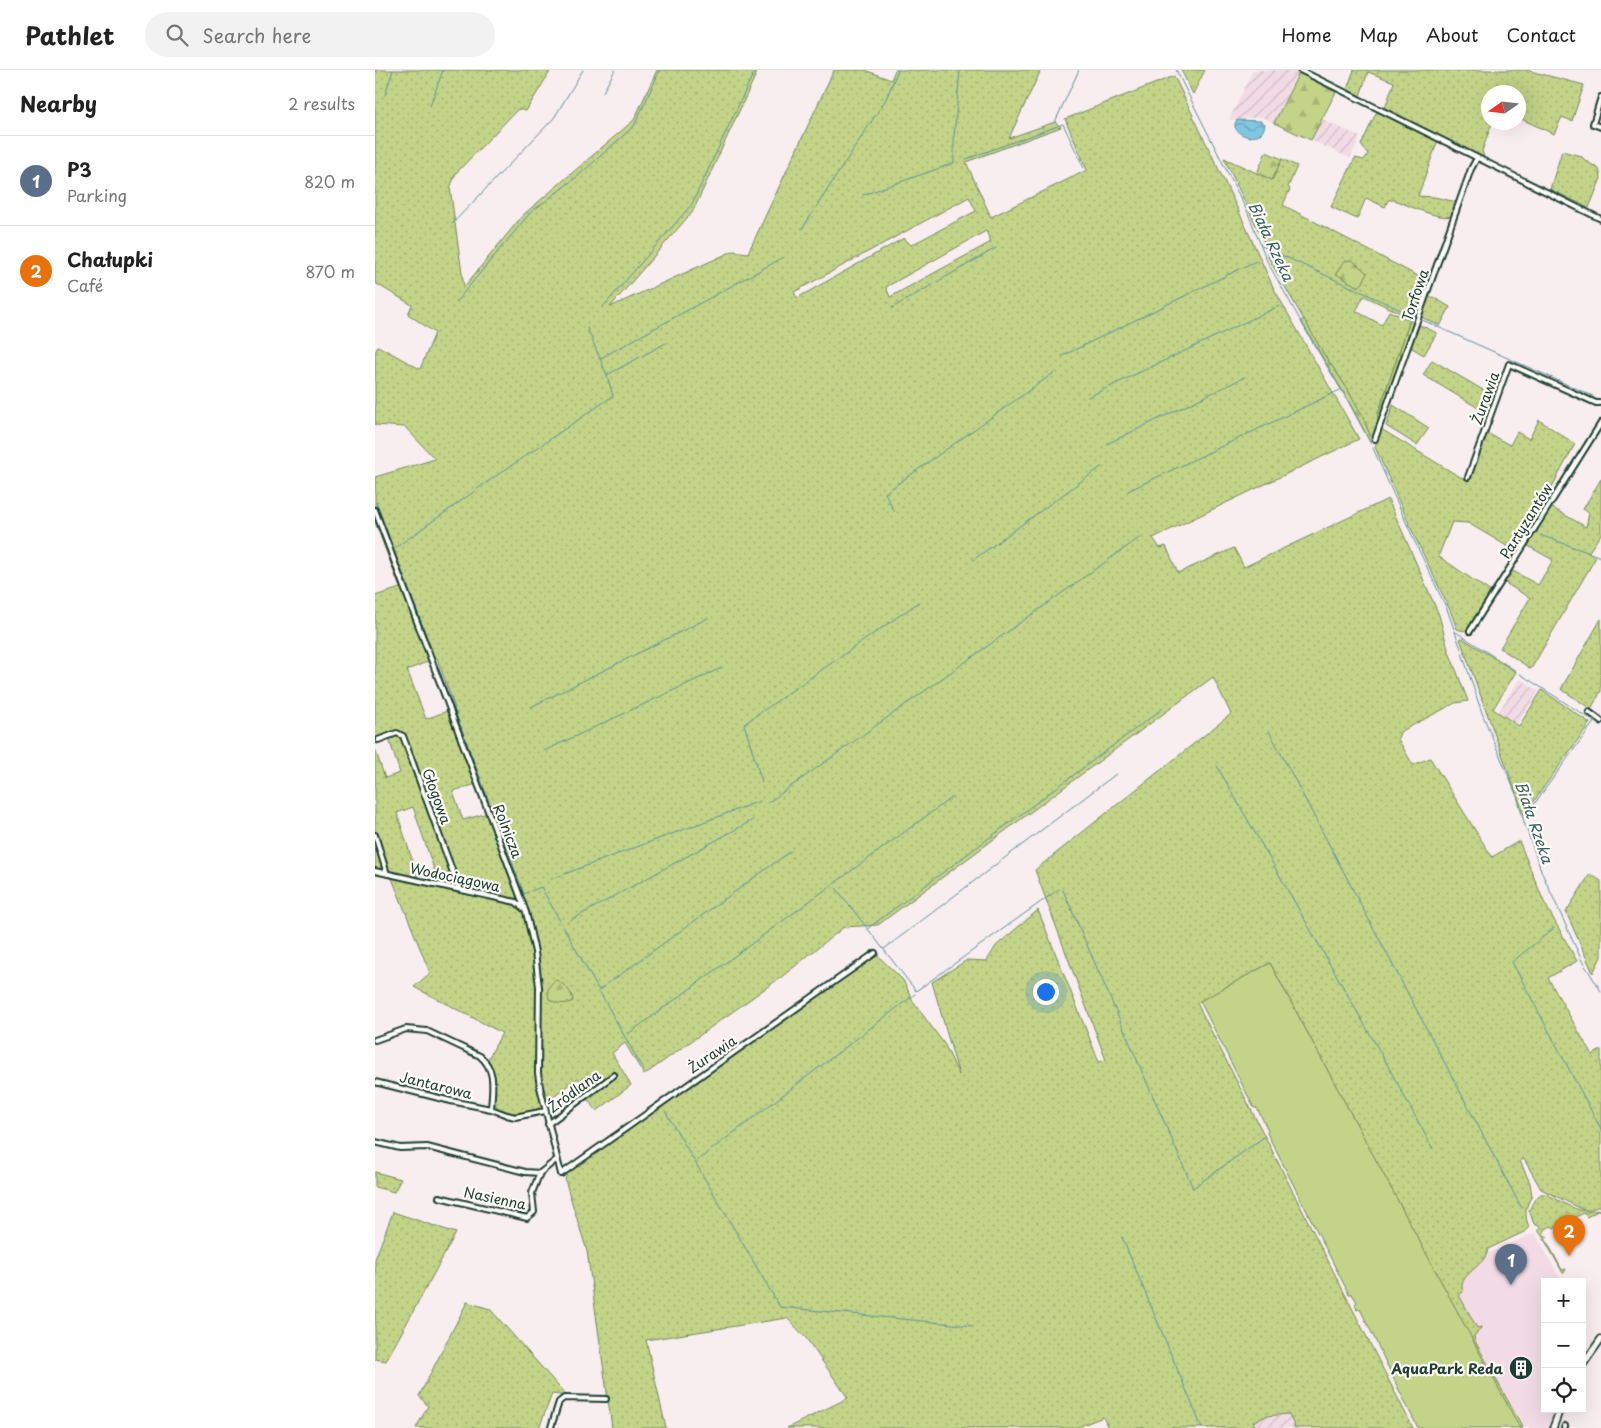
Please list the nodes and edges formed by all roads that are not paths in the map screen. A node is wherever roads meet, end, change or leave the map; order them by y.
1 (1300, 70) edge
2 (1601, 97) edge
3 (1601, 127) edge
4 (1477, 158) junction
5 (1601, 219) edge
6 (1601, 403) edge
7 (1601, 423) edge
8 (1375, 439) dead end
9 (1468, 476) dead end
10 (375, 510) edge
11 (1470, 631) dead end
12 (1589, 712) dead end
13 (1601, 721) edge
14 (378, 740) dead end
15 (375, 835) edge
16 (375, 871) edge
17 (387, 874) junction
18 (459, 889) junction
19 (527, 912) junction
20 (875, 954) dead end
21 (375, 1040) edge
22 (614, 1075) dead end
23 (375, 1082) edge
24 (491, 1109) junction
25 (545, 1111) junction
26 (548, 1124) junction
27 (375, 1142) edge
28 (557, 1160) junction
29 (540, 1173) junction
30 (561, 1174) joint
31 (439, 1197) dead end
32 (1601, 1339) edge
33 (1586, 1360) edge
34 (606, 1399) dead end
35 (1558, 1413) edge
36 (551, 1427) dead end
37 (1553, 1428) edge

1 - 4 street
2 - 3 street
4 - 5 street
4 - 8 street, Torfowa
6 - 9 street, Żurawia
7 - 11 street, Partyzantów
10 - 19 street, Rolnicza
12 - 13 street
14 - 18 street, Głogowa
15 - 17 street
16 - 17 street, Wodociągowa
17 - 18 street, Wodociągowa
18 - 19 street, Wodociągowa
19 - 25 street, Rolnicza
20 - 30 street, Żurawia
21 - 24 street, Jantarowa
22 - 26 street, Źródlana
23 - 24 street, Jantarowa
24 - 25 street, Jantarowa
25 - 26 street, Rolnicza
26 - 28 street, Rolnicza
27 - 29 street
28 - 29 street
28 - 30 street, Rolnicza
29 - 31 street, Nasienna
32 - 33 main road
34 - 36 street
35 - 37 main road

